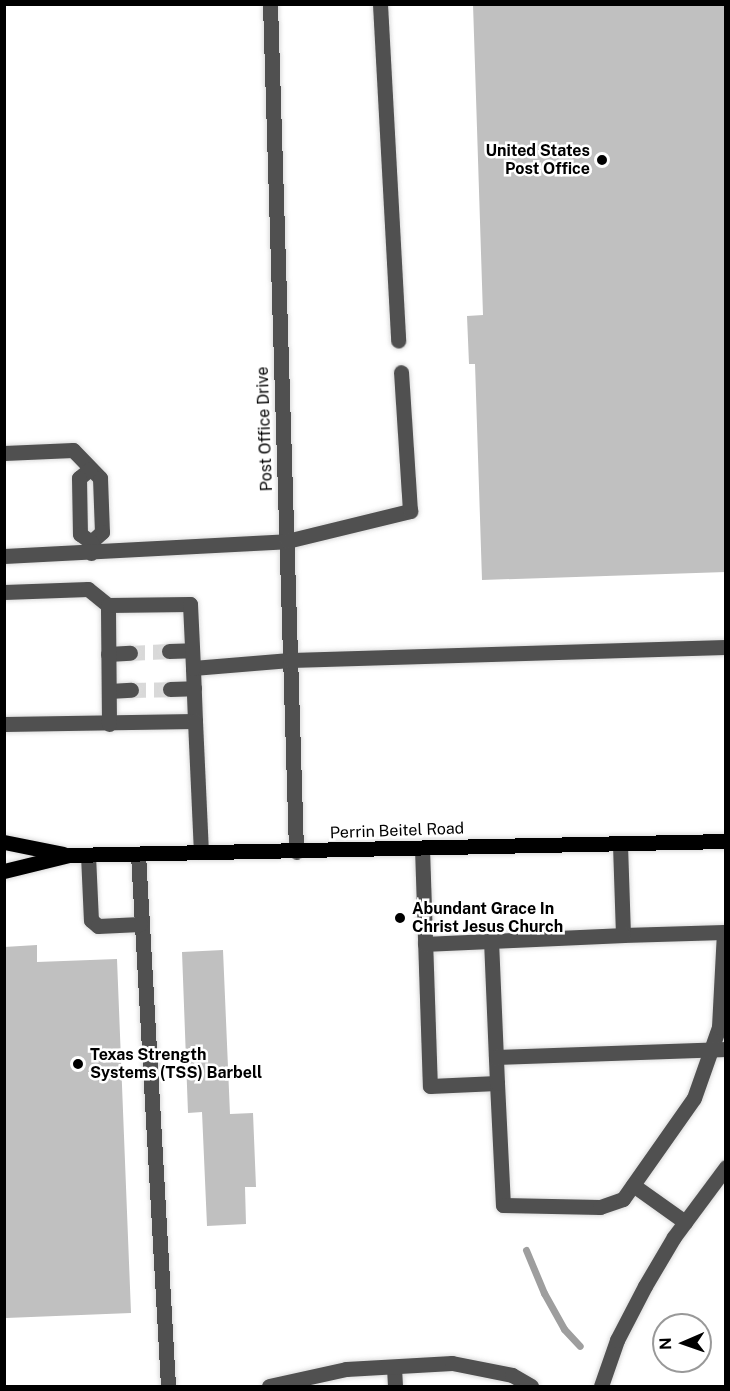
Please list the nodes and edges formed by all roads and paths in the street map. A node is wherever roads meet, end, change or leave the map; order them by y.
1 (270, 4) edge
2 (380, 4) edge
3 (398, 341) dead end
4 (401, 372) dead end
5 (4, 453) edge
6 (90, 469) junction
7 (287, 542) junction
8 (91, 547) junction
9 (4, 556) edge
10 (4, 592) edge
11 (108, 605) junction
12 (726, 647) edge
13 (192, 650) junction
14 (169, 651) tunnel mouth
15 (130, 653) tunnel mouth
16 (108, 654) junction
17 (290, 660) junction
18 (193, 668) junction
19 (194, 688) junction
20 (170, 689) tunnel mouth
21 (131, 690) tunnel mouth
22 (108, 691) junction
23 (195, 721) junction
24 (4, 724) edge
25 (109, 724) junction
26 (726, 840) edge
27 (4, 842) edge
28 (620, 843) junction
29 (422, 848) junction
30 (201, 852) junction
31 (296, 852) junction
32 (138, 854) junction
33 (69, 855) junction
34 (88, 855) junction
35 (4, 871) edge
36 (140, 924) junction
37 (623, 935) junction
38 (491, 940) junction
39 (425, 944) junction
40 (719, 1047) edge
41 (496, 1057) junction
42 (497, 1083) junction
43 (726, 1167) edge
44 (633, 1185) junction
45 (685, 1222) junction
46 (394, 1367) junction
47 (313, 1382) edge
48 (168, 1386) edge
49 (269, 1386) edge
50 (395, 1386) edge
51 (531, 1386) edge
52 (601, 1386) edge

1 - 7 street, Post Office Drive
2 - 3 street
4 - 7 street
5 - 6 street
6 - 8 street
6 - 8 street
7 - 8 street
7 - 17 street, Post Office Drive
8 - 9 street
10 - 11 street
11 - 13 street
11 - 16 street
12 - 17 street
13 - 14 street
13 - 18 street
15 - 16 street
16 - 22 street
17 - 18 street
17 - 31 street, Post Office Drive
18 - 19 street
19 - 20 street
19 - 23 street
21 - 22 street
22 - 25 street
23 - 25 street
23 - 30 street
24 - 25 street
26 - 28 main road, Perrin Beitel Road
27 - 33 main road, Perrin Beitel Road
28 - 29 main road, Perrin Beitel Road
28 - 37 street
29 - 31 main road, Perrin Beitel Road
29 - 39 street
30 - 31 main road, Perrin Beitel Road
30 - 32 main road, Perrin Beitel Road
32 - 34 main road, Perrin Beitel Road
32 - 36 street
33 - 34 main road, Perrin Beitel Road
33 - 35 main road, Perrin Beitel Road
34 - 36 street
36 - 48 street
37 - 38 street
37 - 40 street
38 - 39 street
38 - 41 street
39 - 42 street
40 - 41 street
40 - 44 street
41 - 42 street
42 - 44 street
43 - 45 street
44 - 45 street
45 - 52 street
46 - 47 street
46 - 50 street
46 - 51 street
47 - 49 street

